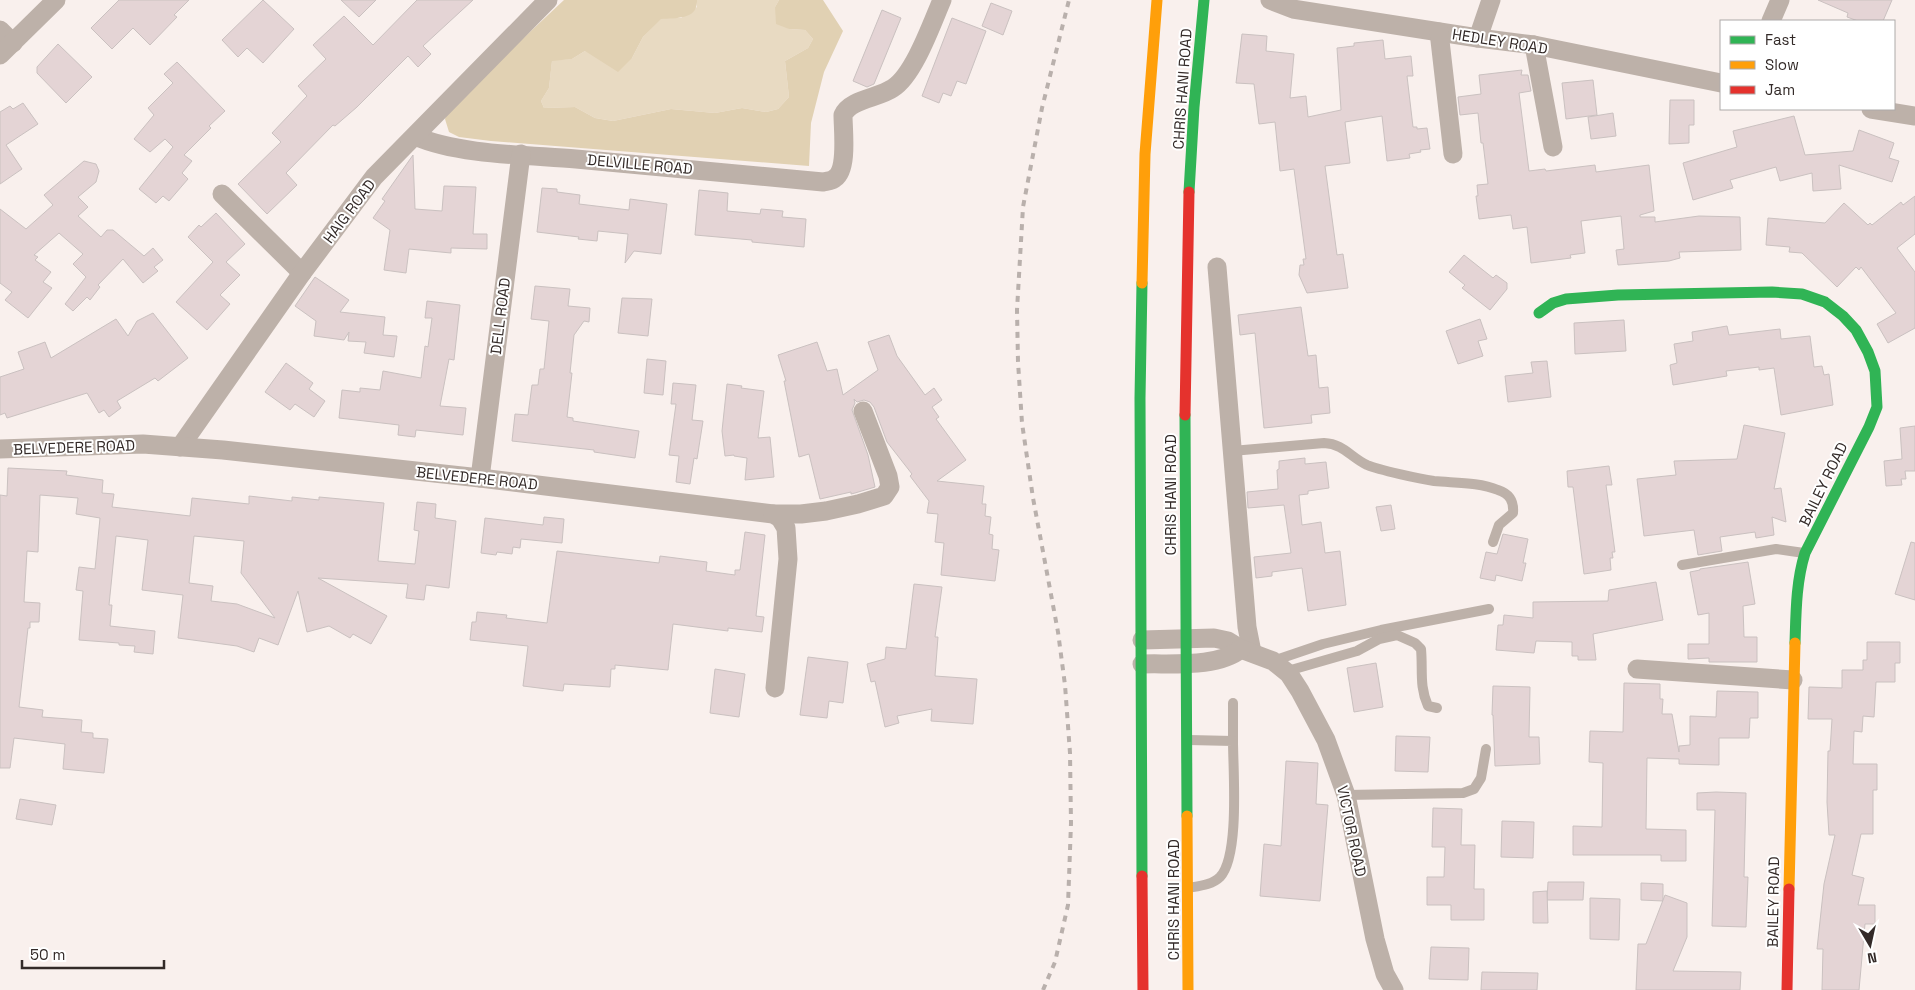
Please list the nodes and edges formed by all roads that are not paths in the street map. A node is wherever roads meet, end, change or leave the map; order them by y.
1 (56, 0) edge
2 (548, 0) edge
3 (942, 0) edge
4 (1157, 0) edge
5 (1204, 0) edge
6 (1491, 0) edge
7 (1780, 0) edge
8 (1274, 2) edge
9 (1771, 20) edge
10 (1439, 32) junction
11 (1478, 38) junction
12 (4, 43) edge
13 (1534, 45) junction
14 (1720, 83) edge
15 (1877, 110) edge
16 (1915, 116) edge
17 (414, 136) junction
18 (1553, 148) dead end
19 (521, 154) junction
20 (1453, 154) dead end
21 (222, 194) dead end
22 (1217, 267) dead end
23 (302, 273) junction
24 (1539, 313) dead end
25 (863, 411) dead end
26 (180, 447) junction
27 (0, 449) edge
28 (1232, 451) junction
29 (480, 478) junction
30 (773, 514) junction
31 (1493, 542) dead end
32 (1805, 553) junction
33 (1682, 565) dead end
34 (1489, 609) dead end
35 (1187, 638) junction
36 (1142, 640) junction
37 (1247, 651) junction
38 (1187, 663) junction
39 (1142, 664) junction
40 (1279, 666) junction
41 (1636, 669) dead end
42 (1793, 680) junction
43 (775, 688) dead end
44 (1233, 703) dead end
45 (1437, 708) dead end
46 (1188, 740) junction
47 (1233, 741) junction
48 (1486, 749) dead end
49 (1346, 795) junction
50 (1188, 888) junction
51 (1143, 990) edge
52 (1188, 990) edge
53 (1394, 990) edge
54 (1787, 990) edge

1 - 12 street
2 - 17 street, HAIG ROAD
3 - 19 street, DELVILLE ROAD
4 - 36 main road, CHRIS HANI ROAD
5 - 35 main road, CHRIS HANI ROAD
6 - 11 street
7 - 9 street
8 - 10 street, HEDLEY ROAD
10 - 11 street, HEDLEY ROAD
10 - 20 street
11 - 13 street, HEDLEY ROAD
13 - 14 street, HEDLEY ROAD
13 - 18 street
15 - 16 street
17 - 19 street, DELVILLE ROAD
17 - 23 street, HAIG ROAD
19 - 29 street, DELL ROAD
21 - 23 street
22 - 28 street
23 - 26 street, HAIG ROAD
24 - 32 main road, BAILEY ROAD
25 - 30 street, BELVEDERE ROAD
26 - 27 street, BELVEDERE ROAD
26 - 29 street, BELVEDERE ROAD
28 - 31 lane
28 - 37 street
29 - 30 street, BELVEDERE ROAD
30 - 43 street
32 - 33 lane
32 - 42 main road, BAILEY ROAD
34 - 40 lane
35 - 36 street, VICTOR ROAD
35 - 37 street, VICTOR ROAD
35 - 38 main road, CHRIS HANI ROAD
36 - 39 main road, CHRIS HANI ROAD
37 - 38 street
37 - 40 street, VICTOR ROAD
38 - 39 street
38 - 46 main road, CHRIS HANI ROAD
39 - 51 main road, CHRIS HANI ROAD
40 - 45 lane
40 - 49 street, VICTOR ROAD
41 - 42 street
42 - 54 main road, BAILEY ROAD
44 - 47 lane
46 - 47 lane
46 - 50 main road, CHRIS HANI ROAD
47 - 50 lane
48 - 49 lane
49 - 53 street, VICTOR ROAD
50 - 52 main road, CHRIS HANI ROAD

